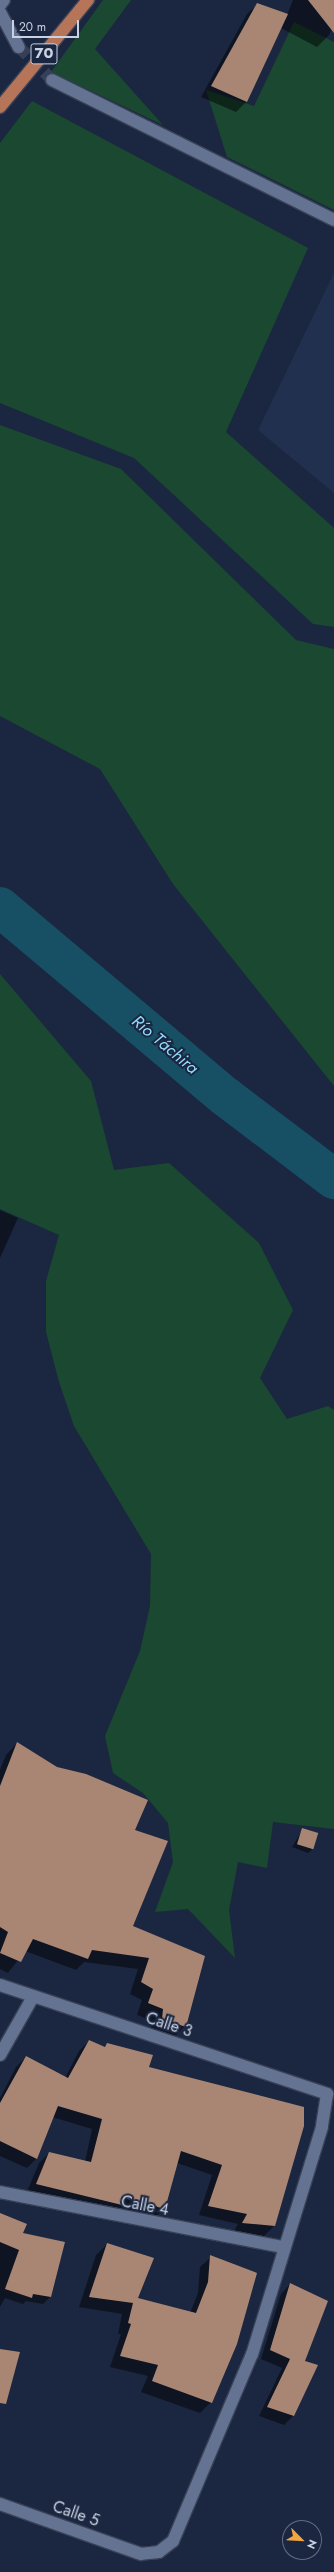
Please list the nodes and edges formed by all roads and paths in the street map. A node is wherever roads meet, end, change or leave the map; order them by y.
1 (4, 0) edge
2 (88, 0) edge
3 (0, 5) edge
4 (0, 12) edge
5 (19, 47) tunnel mouth
6 (52, 80) tunnel mouth
7 (0, 107) edge
8 (334, 220) edge
9 (0, 1986) edge
10 (33, 1997) junction
11 (0, 2055) edge
12 (0, 2192) edge
13 (284, 2247) junction
14 (0, 2504) edge

1 - 3 street
2 - 7 highway, 70
4 - 5 street
6 - 8 street
9 - 10 street, Calle 3
10 - 11 street
10 - 13 street, Calle 3
12 - 13 street, Calle 4
13 - 14 street, Calle 5

